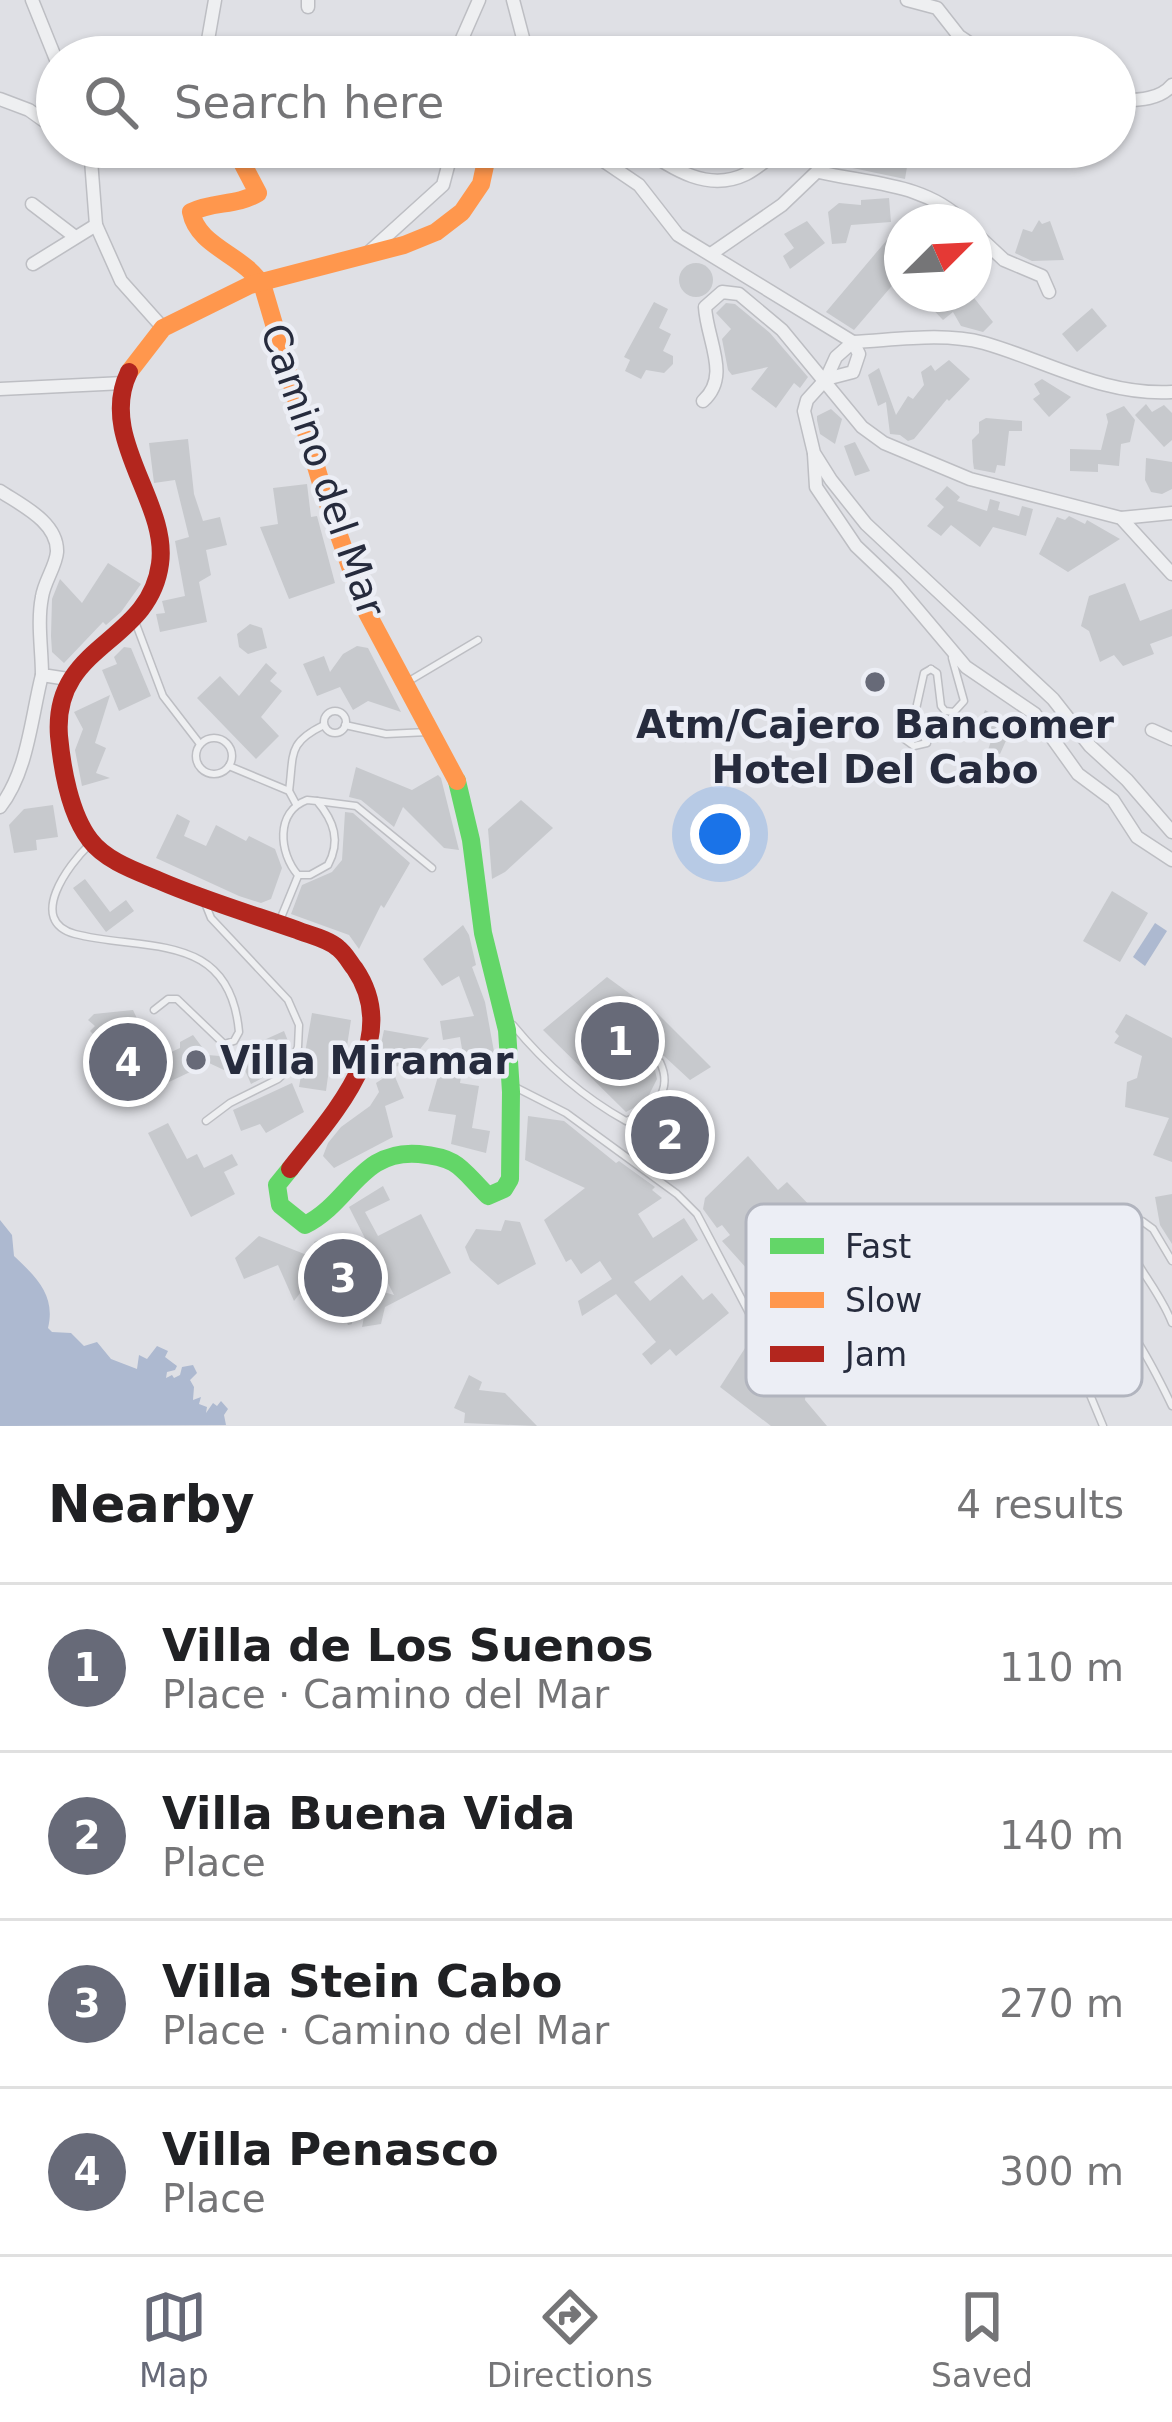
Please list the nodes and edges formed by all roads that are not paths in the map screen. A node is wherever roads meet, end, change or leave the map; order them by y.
1 (32, 0) edge
2 (215, 0) edge
3 (513, 0) edge
4 (907, 0) edge
5 (482, 1) edge
6 (47, 36) edge
7 (209, 36) edge
8 (464, 36) edge
9 (522, 36) edge
10 (959, 36) edge
11 (1172, 85) edge
12 (0, 98) edge
13 (1136, 100) edge
14 (36, 116) edge
15 (90, 168) edge
16 (245, 168) edge
17 (447, 168) edge
18 (486, 168) edge
19 (614, 168) edge
20 (672, 168) edge
21 (756, 168) edge
22 (822, 168) edge
23 (819, 172) junction
24 (32, 204) dead end
25 (941, 204) edge
26 (96, 226) junction
27 (74, 236) junction
28 (992, 249) edge
29 (369, 252) junction
30 (711, 254) junction
31 (33, 264) dead end
32 (261, 281) junction
33 (1049, 292) dead end
34 (163, 328) junction
35 (854, 342) junction
36 (826, 379) junction
37 (124, 382) junction
38 (0, 389) edge
39 (1172, 392) edge
40 (703, 401) dead end
41 (814, 453) junction
42 (0, 491) edge
43 (1172, 513) edge
44 (1121, 518) junction
45 (1172, 574) edge
46 (135, 621) junction
47 (478, 640) dead end
48 (951, 652) junction
49 (42, 675) junction
50 (68, 679) junction
51 (406, 683) junction
52 (325, 725) junction
53 (345, 725) junction
54 (1152, 730) dead end
55 (431, 732) junction
56 (903, 738) dead end
57 (1172, 739) edge
58 (200, 744) junction
59 (229, 766) junction
60 (289, 791) junction
61 (317, 801) junction
62 (296, 804) junction
63 (0, 807) edge
64 (1172, 832) edge
65 (92, 843) junction
66 (1172, 860) edge
67 (432, 868) dead end
68 (298, 875) junction
69 (201, 894) junction
70 (279, 923) junction
71 (154, 1010) dead end
72 (503, 1013) junction
73 (660, 1062) dead end
74 (511, 1086) junction
75 (206, 1121) dead end
76 (1142, 1221) edge
77 (1172, 1261) edge
78 (1142, 1270) edge
79 (746, 1307) edge
80 (1172, 1323) edge
81 (1142, 1348) edge
82 (1091, 1396) edge
83 (1172, 1406) edge
84 (1103, 1426) edge

1 - 6 street
2 - 7 street
3 - 9 street
4 - 10 street
5 - 8 street
11 - 13 street
12 - 14 street
15 - 26 street
16 - 32 street
17 - 29 street
18 - 29 street, Camino del Mar
19 - 30 street
20 - 21 street
22 - 23 street
23 - 25 street
23 - 30 street
24 - 27 street
26 - 27 street
26 - 34 street
27 - 31 street
28 - 33 street
29 - 32 street, Camino del Mar
30 - 35 street
32 - 34 street, Camino del Mar
32 - 51 street, Camino del Mar
34 - 37 street, Camino del Mar
35 - 36 street
35 - 36 street
35 - 39 street
36 - 40 street
36 - 41 street
36 - 44 street
37 - 38 street
37 - 46 street
41 - 48 street
41 - 64 street
42 - 49 street
43 - 44 street
44 - 45 street
46 - 50 street
46 - 58 lane
47 - 51 lane
48 - 56 lane
48 - 66 street
49 - 50 street
49 - 63 street
50 - 65 street
51 - 55 street, Camino del Mar
52 - 53 lane
52 - 53 lane
52 - 60 lane
53 - 55 lane
54 - 57 street
55 - 72 street, Camino del Mar
58 - 59 lane
58 - 59 lane
59 - 60 lane
60 - 62 lane
61 - 62 lane
61 - 67 lane
61 - 68 lane
62 - 68 lane
65 - 69 street, Camino del Mar
65 - 71 lane
68 - 70 lane
69 - 70 street, Camino del Mar
69 - 75 lane
70 - 74 street, Camino del Mar
72 - 73 lane
72 - 74 street, Camino del Mar
74 - 79 lane
76 - 77 lane
78 - 80 lane
81 - 83 lane
82 - 84 lane

